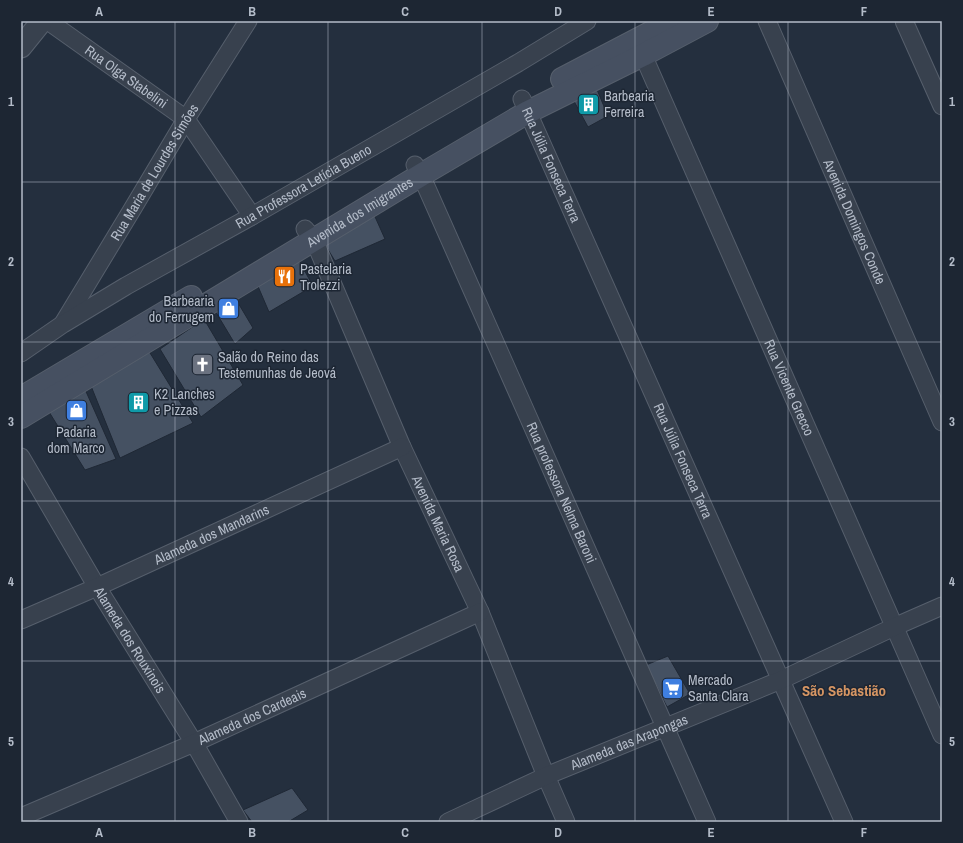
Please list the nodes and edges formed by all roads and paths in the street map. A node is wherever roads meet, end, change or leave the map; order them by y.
1 (42, 21) edge
2 (48, 21) edge
3 (248, 21) edge
4 (587, 21) edge
5 (673, 21) edge
6 (707, 21) edge
7 (767, 21) edge
8 (904, 21) edge
9 (21, 48) edge
10 (639, 48) junction
11 (525, 106) junction
12 (942, 106) edge
13 (186, 119) junction
14 (418, 170) junction
15 (252, 216) junction
16 (310, 235) junction
17 (63, 324) junction
18 (21, 353) edge
19 (21, 398) edge
20 (21, 417) edge
21 (942, 422) edge
22 (402, 447) junction
23 (21, 457) edge
24 (97, 587) junction
25 (942, 606) edge
26 (480, 612) junction
27 (21, 620) edge
28 (894, 627) junction
29 (780, 680) junction
30 (665, 727) junction
31 (942, 734) edge
32 (194, 743) junction
33 (546, 776) junction
34 (21, 817) edge
35 (239, 822) edge
36 (448, 822) edge
37 (566, 822) edge
38 (706, 822) edge
39 (844, 822) edge

1 - 9 street
2 - 13 street, Rua Olga Stabelini
3 - 13 street, Rua Maria de Lourdes Simões
4 - 15 street, Rua Professora Letícia Bueno
5 - 10 main road, Avenida dos Imigrantes
6 - 10 main road, Avenida dos Imigrantes
7 - 21 street, Avenida Domingos Conde
8 - 12 street
10 - 11 main road, Avenida dos Imigrantes
10 - 28 street, Rua Vicente Grecco
11 - 14 main road, Avenida dos Imigrantes
11 - 29 street, Rua Júlia Fonseca Terra
13 - 15 street, Rua Olga Stabelini
13 - 17 street, Rua Maria de Lourdes Simões
14 - 16 main road, Avenida dos Imigrantes
14 - 30 street, Rua professora Nelma Baroni
15 - 17 street, Rua Professora Letícia Bueno
16 - 19 main road, Avenida dos Imigrantes
16 - 20 main road, Avenida dos Imigrantes
16 - 22 street, Avenida Maria Rosa
17 - 18 street, Rua Professora Letícia Bueno
22 - 24 street, Alameda dos Mandarins
22 - 26 street, Avenida Maria Rosa
23 - 24 street, Alameda dos Rouxinois
24 - 27 street, Alameda dos Mandarins
24 - 32 street, Alameda dos Rouxinois
25 - 28 street, Alameda das Arapongas
26 - 32 street, Alameda dos Cardeais
26 - 33 street, Avenida Maria Rosa
28 - 29 street, Alameda das Arapongas
28 - 31 street, Rua Vicente Grecco
29 - 30 street, Alameda das Arapongas
29 - 39 street, Rua Júlia Fonseca Terra
30 - 33 street, Alameda das Arapongas
30 - 38 street, Rua professora Nelma Baroni
32 - 34 street, Alameda dos Cardeais
32 - 35 street, Alameda dos Rouxinois
33 - 36 street, Alameda das Arapongas
33 - 37 street, Avenida Maria Rosa

